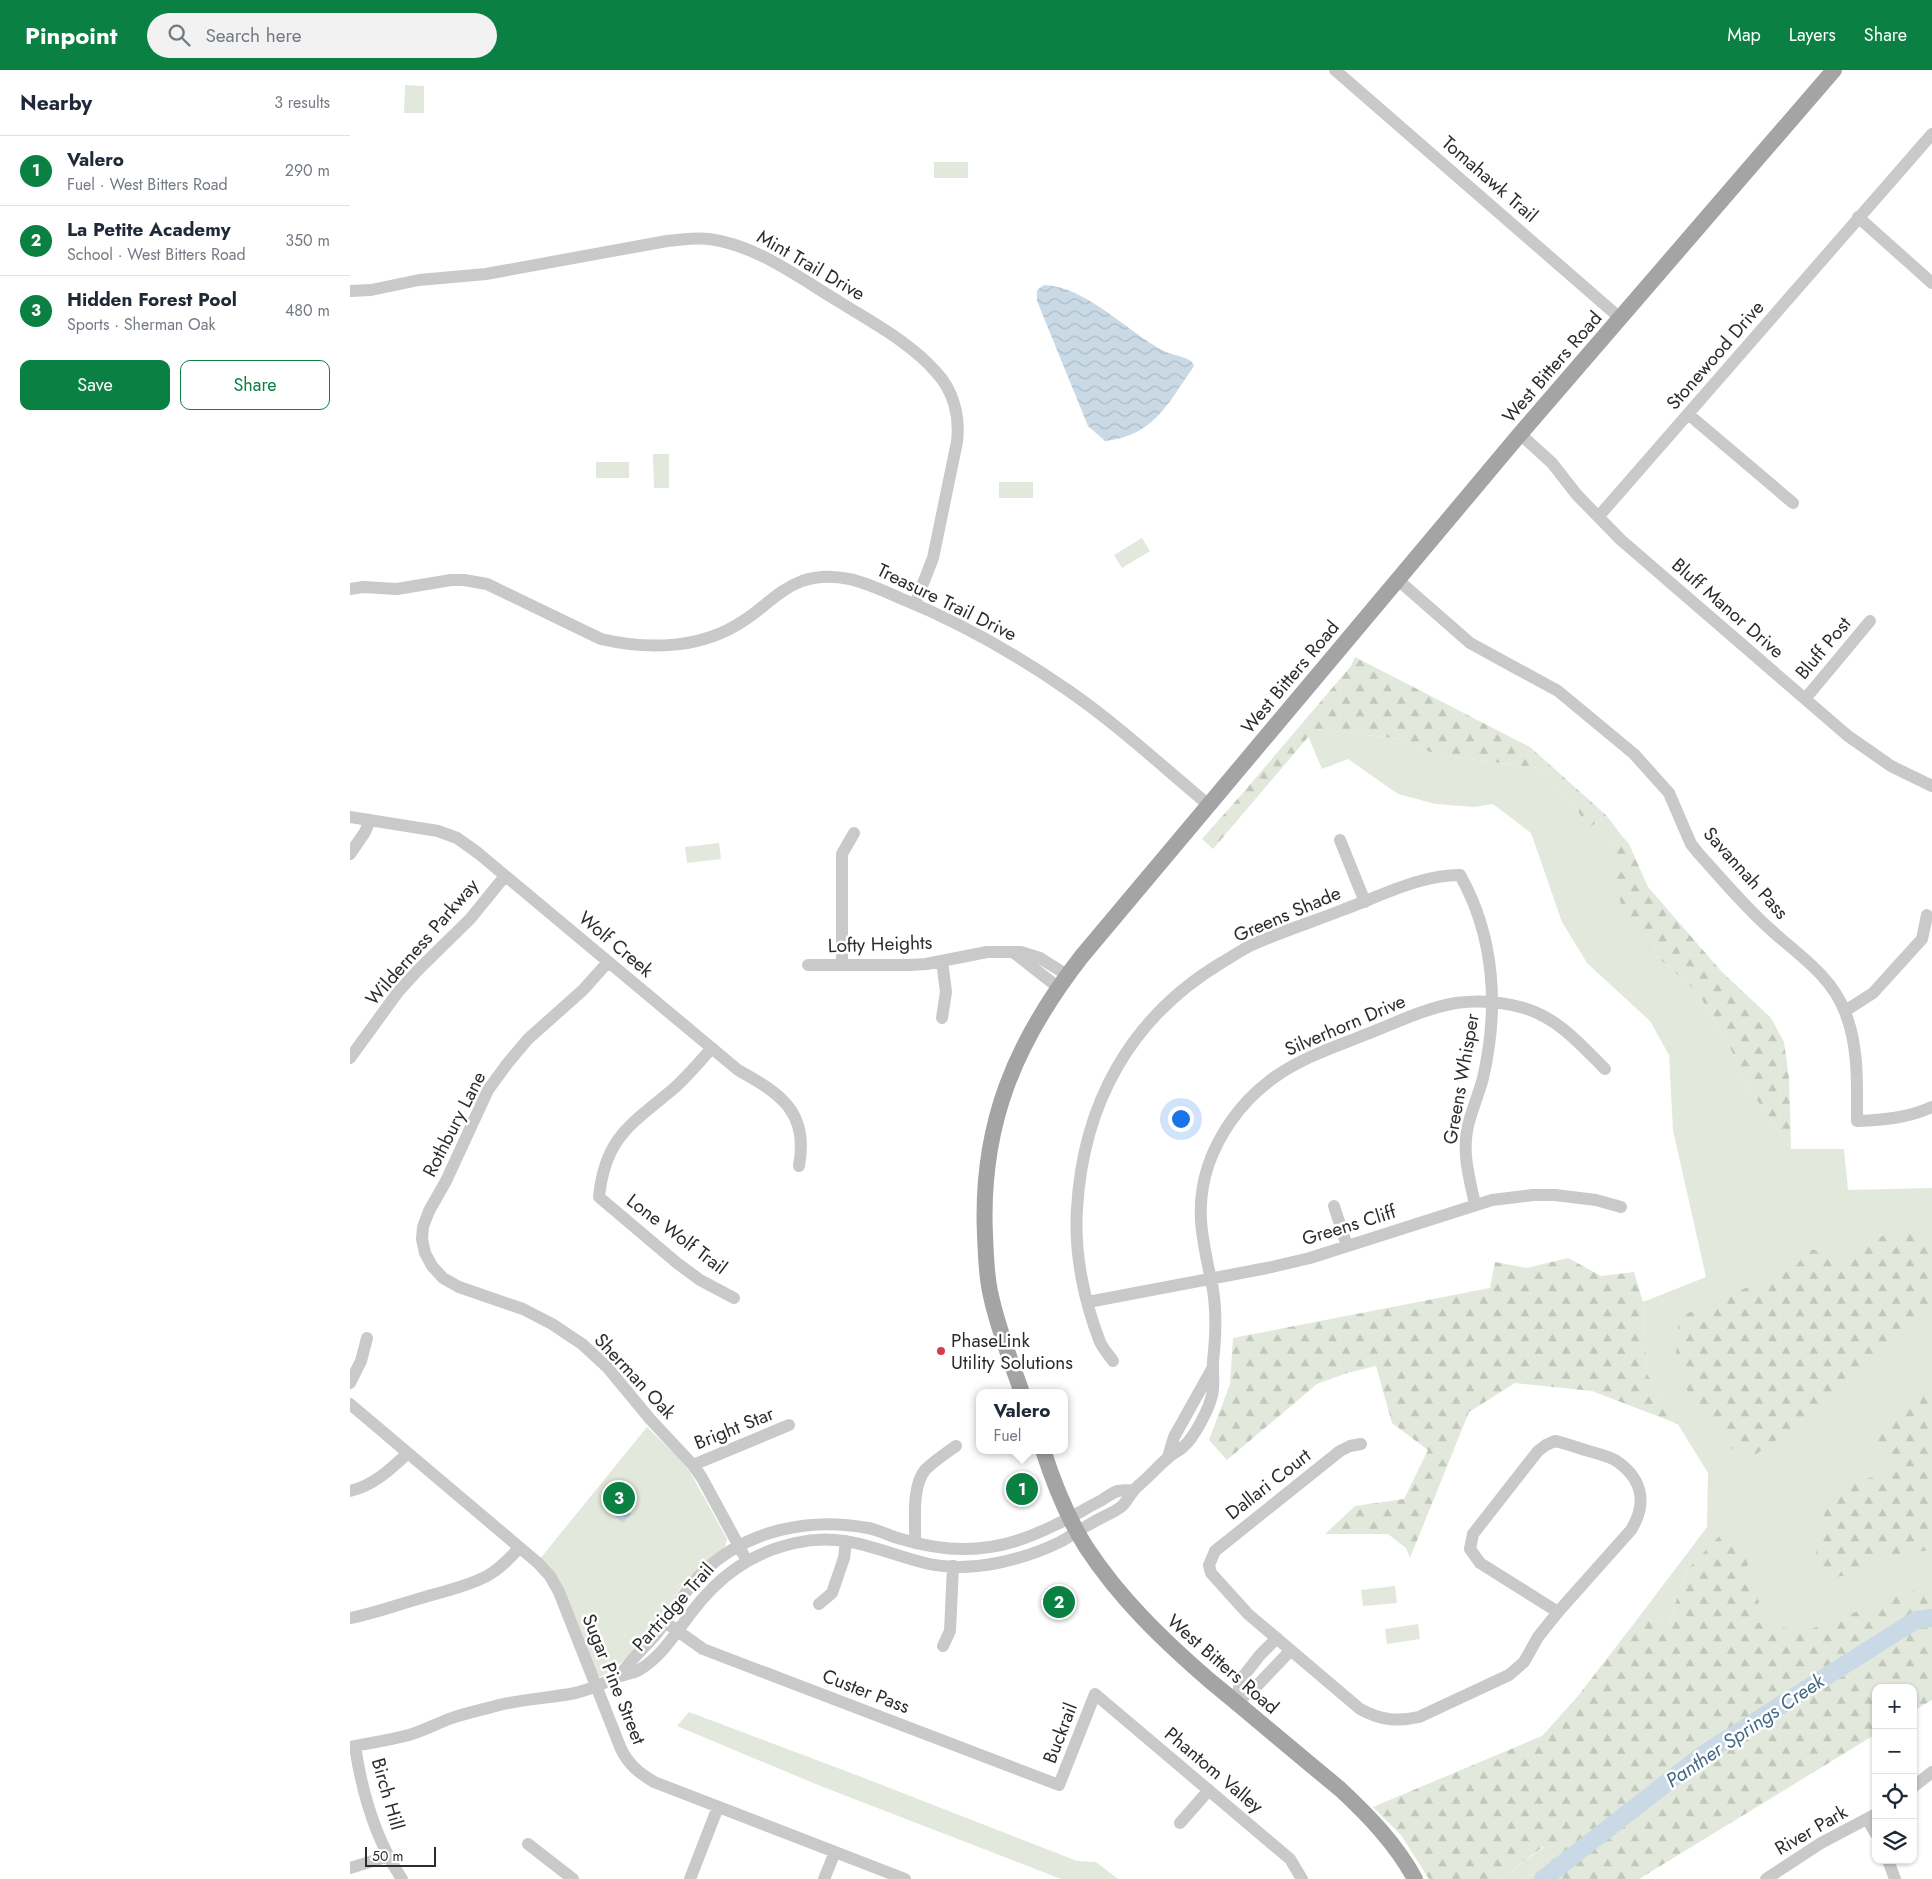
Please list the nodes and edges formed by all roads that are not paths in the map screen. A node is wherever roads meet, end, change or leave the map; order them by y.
1 (1335, 70) edge
2 (1834, 70) edge
3 (1932, 134) edge
4 (1858, 217) junction
5 (1932, 282) edge
6 (350, 291) edge
7 (1620, 318) junction
8 (1688, 414) junction
9 (1520, 434) junction
10 (1793, 503) dead end
11 (1599, 516) junction
12 (1398, 580) junction
13 (350, 589) edge
14 (915, 604) junction
15 (1870, 621) dead end
16 (1805, 699) junction
17 (1932, 786) edge
18 (1210, 806) junction
19 (350, 816) edge
20 (370, 820) junction
21 (854, 833) dead end
22 (1340, 840) dead end
23 (350, 854) edge
24 (1460, 875) joint
25 (505, 876) junction
26 (1365, 902) junction
27 (1927, 915) dead end
28 (942, 961) junction
29 (608, 962) junction
30 (808, 965) dead end
31 (842, 965) junction
32 (1063, 982) junction
33 (1493, 1003) junction
34 (1845, 1011) junction
35 (942, 1018) dead end
36 (712, 1048) junction
37 (350, 1058) edge
38 (1605, 1069) dead end
39 (1932, 1107) edge
40 (799, 1166) dead end
41 (1475, 1204) junction
42 (1334, 1206) dead end
43 (1621, 1207) dead end
44 (1347, 1246) junction
45 (425, 1253) joint
46 (1211, 1279) junction
47 (734, 1298) dead end
48 (1088, 1302) junction
49 (367, 1338) dead end
50 (1113, 1361) dead end
51 (1212, 1369) junction
52 (350, 1383) edge
53 (1021, 1389) edge
54 (350, 1404) edge
55 (1188, 1411) junction
56 (1202, 1418) junction
57 (789, 1425) dead end
58 (1361, 1444) dead end
59 (956, 1446) dead end
60 (408, 1453) junction
61 (1043, 1454) edge
62 (1168, 1457) junction
63 (692, 1465) junction
64 (350, 1491) edge
65 (1074, 1524) junction
66 (873, 1529) junction
67 (846, 1541) junction
68 (915, 1543) junction
69 (868, 1545) junction
70 (738, 1546) junction
71 (519, 1548) junction
72 (747, 1561) junction
73 (953, 1566) junction
74 (819, 1604) dead end
75 (1558, 1612) junction
76 (350, 1618) edge
77 (665, 1622) junction
78 (678, 1632) junction
79 (1277, 1638) junction
80 (943, 1646) dead end
81 (1291, 1650) junction
82 (620, 1676) junction
83 (596, 1687) junction
84 (1095, 1694) joint
85 (1235, 1702) junction
86 (352, 1746) edge
87 (1932, 1772) edge
88 (1917, 1784) edge
89 (1059, 1785) joint
90 (1209, 1790) junction
91 (718, 1807) junction
92 (1871, 1816) edge
93 (1180, 1823) dead end
94 (528, 1844) dead end
95 (835, 1852) junction
96 (389, 1856) junction
97 (1889, 1864) edge
98 (350, 1868) edge
99 (402, 1879) edge
100 (573, 1879) edge
101 (690, 1879) edge
102 (824, 1879) edge
103 (905, 1879) edge
104 (1302, 1879) edge
105 (1415, 1879) edge
106 (1766, 1879) edge
107 (1894, 1879) edge

1 - 7 street, Tomahawk Trail
2 - 7 main road, West Bitters Road
3 - 4 street, Stonewood Drive
4 - 5 street
4 - 8 street, Stonewood Drive
6 - 14 street, Mint Trail Drive
7 - 9 main road, West Bitters Road
8 - 10 street
8 - 11 street, Stonewood Drive
9 - 11 street, Bluff Manor Drive
9 - 12 main road, West Bitters Road
11 - 16 street, Bluff Manor Drive
12 - 18 main road, West Bitters Road
12 - 34 street, Savannah Pass
13 - 14 street, Treasure Trail Drive
14 - 18 street, Treasure Trail Drive
15 - 16 street, Bluff Post
16 - 17 street, Bluff Manor Drive
18 - 32 main road, West Bitters Road
19 - 20 street, Wolf Creek
20 - 23 street
20 - 25 street, Wolf Creek
21 - 31 street
22 - 26 street
24 - 26 street, Greens Shade
24 - 33 street, Greens Whisper
25 - 29 street, Wolf Creek
25 - 37 street, Wilderness Parkway
26 - 48 street, Greens Shade
27 - 34 street
28 - 31 street, Lofty Heights
28 - 32 street, Lofty Heights
28 - 35 street
29 - 36 street, Wolf Creek
29 - 45 street, Rothbury Lane
30 - 31 street, Lofty Heights
32 - 53 main road, West Bitters Road
33 - 38 street, Silverhorn Drive
33 - 41 street, Greens Whisper
33 - 46 street, Silverhorn Drive
34 - 39 street, Savannah Pass
36 - 40 street, Wolf Creek
36 - 47 street, Lone Wolf Trail
41 - 43 street, Greens Cliff
41 - 44 street, Greens Cliff
42 - 44 street
44 - 46 street, Greens Cliff
45 - 63 street, Sherman Oak
46 - 48 street, Greens Cliff
46 - 51 street, Silverhorn Drive
48 - 50 street, Greens Shade
49 - 52 street
51 - 55 street, Silverhorn Drive
51 - 56 street, Silverhorn Drive
54 - 60 street, Sugar Pine Street
55 - 56 street
55 - 62 street, Silverhorn Drive
56 - 62 street, Silverhorn Drive
57 - 63 street, Bright Star
58 - 79 street, Dallari Court
59 - 68 street
60 - 64 street
60 - 71 street, Sugar Pine Street
61 - 65 main road, West Bitters Road
62 - 65 street, Silverhorn Drive
63 - 70 street, Sherman Oak
65 - 68 street, Partridge Trail
65 - 73 street, Partridge Trail
65 - 85 main road, West Bitters Road
66 - 68 street, Partridge Trail
66 - 69 street
66 - 70 street, Partridge Trail
67 - 69 street, Partridge Trail
67 - 72 street, Partridge Trail
67 - 74 street
69 - 73 street, Partridge Trail
70 - 72 street, Sherman Oak
70 - 77 street, Partridge Trail
71 - 76 street
71 - 83 street, Sugar Pine Street
72 - 78 street, Partridge Trail
73 - 80 street
75 - 75 street
75 - 81 street
77 - 78 street, Custer Pass
77 - 82 street, Partridge Trail
78 - 82 street, Partridge Trail
78 - 89 street, Custer Pass
79 - 81 street
79 - 85 street
81 - 85 street
82 - 83 street, Partridge Trail
83 - 86 street, Partridge Trail
83 - 91 street, Sugar Pine Street
84 - 89 street, Buckrail
84 - 90 street, Phantom Valley
85 - 105 main road, West Bitters Road
86 - 96 street, Birch Hill
87 - 88 street
90 - 93 street
90 - 104 street, Phantom Valley
91 - 95 street, Sugar Pine Street
91 - 101 street
92 - 106 street, River Park
94 - 100 street
95 - 102 street
95 - 103 street, Sugar Pine Street
96 - 98 street
96 - 99 street, Birch Hill
97 - 107 street

